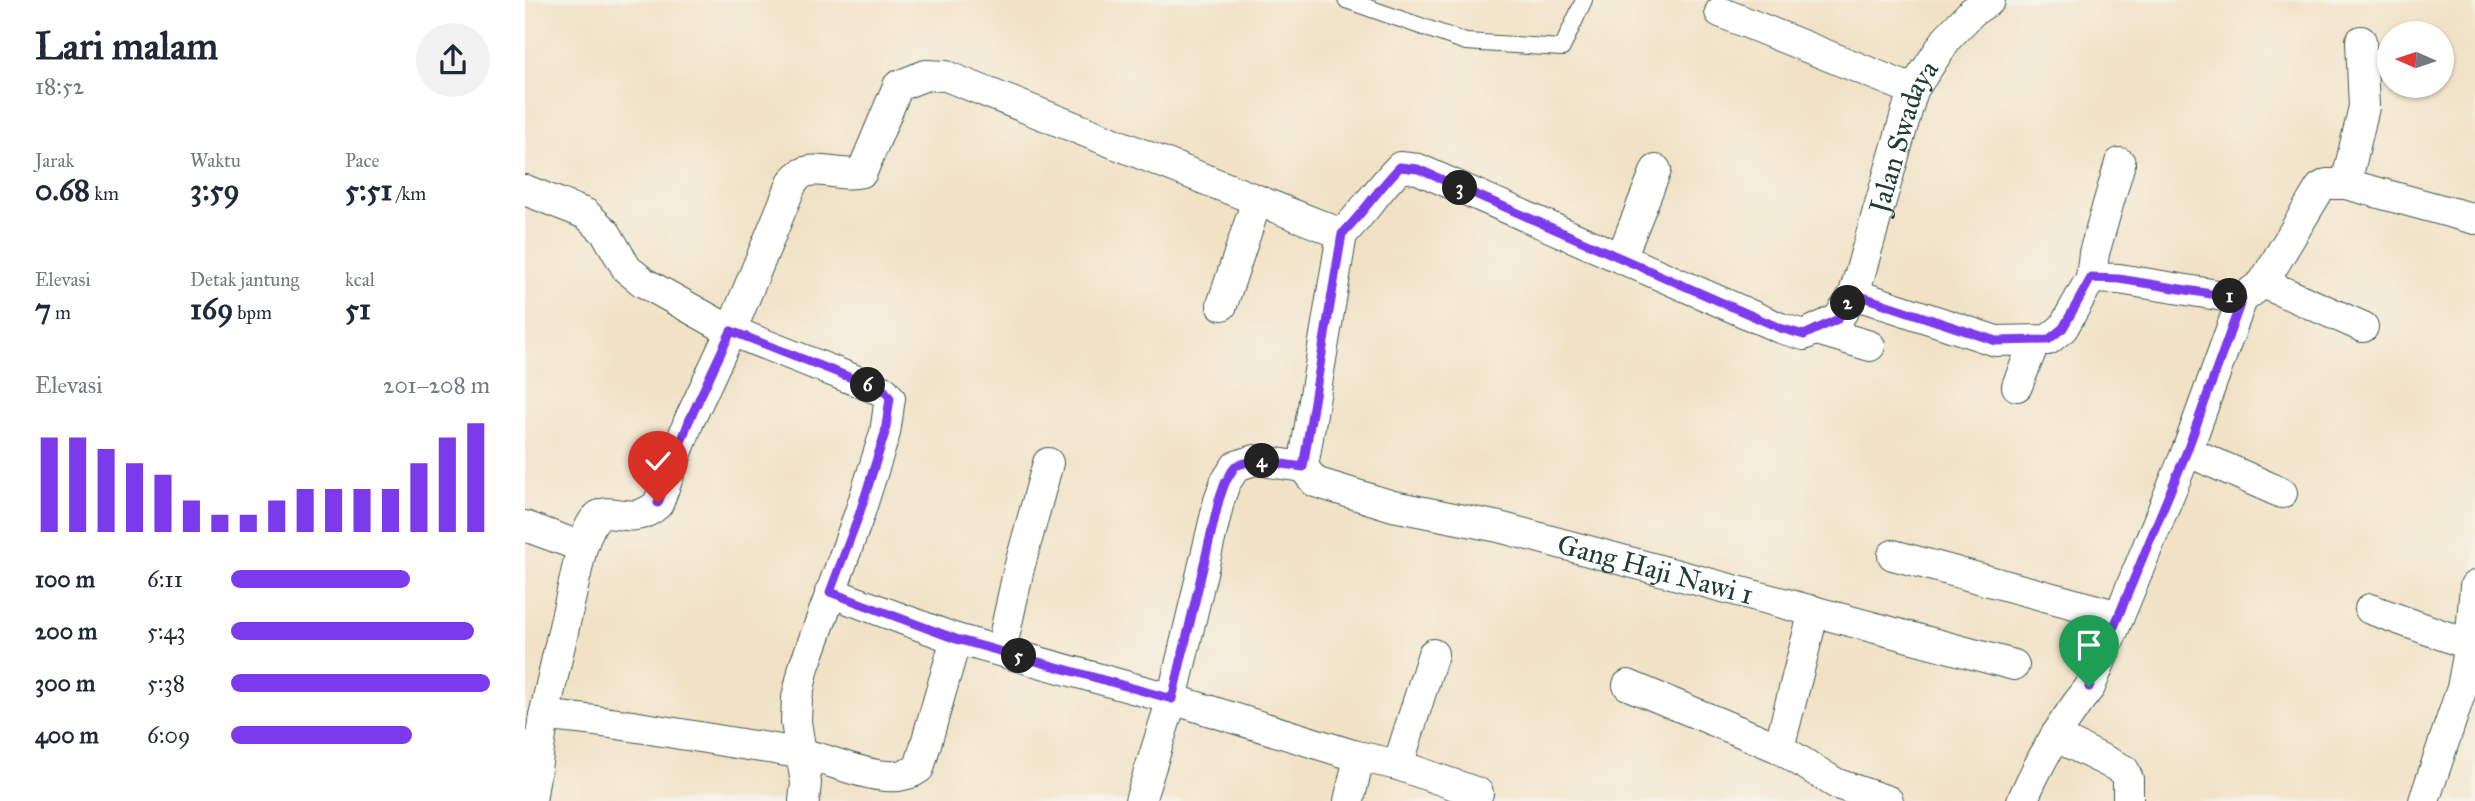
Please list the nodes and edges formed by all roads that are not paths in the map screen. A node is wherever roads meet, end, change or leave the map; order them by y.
1 (1346, 0) edge
2 (1584, 0) edge
3 (1990, 0) edge
4 (1720, 12) dead end
5 (2361, 41) dead end
6 (1913, 90) junction
7 (2120, 163) dead end
8 (1656, 170) dead end
9 (2346, 184) junction
10 (525, 190) edge
11 (1257, 200) junction
12 (2475, 219) edge
13 (1342, 234) junction
14 (1621, 258) junction
15 (2091, 278) junction
16 (2253, 291) junction
17 (1854, 294) junction
18 (1222, 305) dead end
19 (2363, 327) dead end
20 (1817, 330) junction
21 (731, 331) junction
22 (2035, 341) junction
23 (1870, 346) dead end
24 (2017, 386) dead end
25 (2187, 451) junction
26 (1048, 463) dead end
27 (1303, 467) junction
28 (2282, 493) dead end
29 (525, 526) edge
30 (582, 547) junction
31 (1893, 555) dead end
32 (2475, 586) edge
33 (830, 592) junction
34 (2369, 609) dead end
35 (1814, 611) junction
36 (2119, 616) junction
37 (956, 639) junction
38 (2470, 645) junction
39 (1001, 651) junction
40 (1433, 654) dead end
41 (2014, 665) dead end
42 (1627, 685) dead end
43 (1172, 699) junction
44 (544, 716) junction
45 (2055, 736) junction
46 (1779, 748) junction
47 (802, 753) junction
48 (1353, 755) junction
49 (1398, 765) junction
50 (1478, 793) dead end
51 (2432, 799) edge
52 (531, 801) edge
53 (804, 801) edge
54 (1140, 801) edge
55 (1349, 801) edge
56 (1888, 801) edge
57 (2022, 801) edge
58 (2128, 801) edge

1 - 2 lane
3 - 6 street, Jalan Swadaya
4 - 6 street
5 - 9 street
6 - 17 street, Jalan Swadaya
7 - 15 street
8 - 14 street
9 - 12 street
9 - 16 street
10 - 21 street
11 - 13 street
11 - 18 street
11 - 21 street
13 - 14 street
13 - 27 street
14 - 20 street
15 - 16 street
15 - 22 street
16 - 19 street
16 - 25 street
17 - 20 street
17 - 22 street
20 - 23 street
21 - 30 street
21 - 33 street
22 - 24 street
25 - 28 street
25 - 36 street
26 - 39 street
27 - 35 street, Gang Haji Nawi 1
27 - 43 street
29 - 30 street
30 - 44 street
31 - 36 street
32 - 38 street
33 - 37 street
33 - 47 street
34 - 38 street
35 - 41 street, Gang Haji Nawi 1
35 - 46 street
36 - 45 street
37 - 39 street
37 - 47 street
38 - 51 street
39 - 43 street
40 - 49 street
42 - 46 street
43 - 48 street
43 - 54 street
44 - 47 street
44 - 52 street
45 - 57 street
45 - 58 street
46 - 56 street
47 - 53 street
48 - 49 street
48 - 55 street
49 - 50 street

